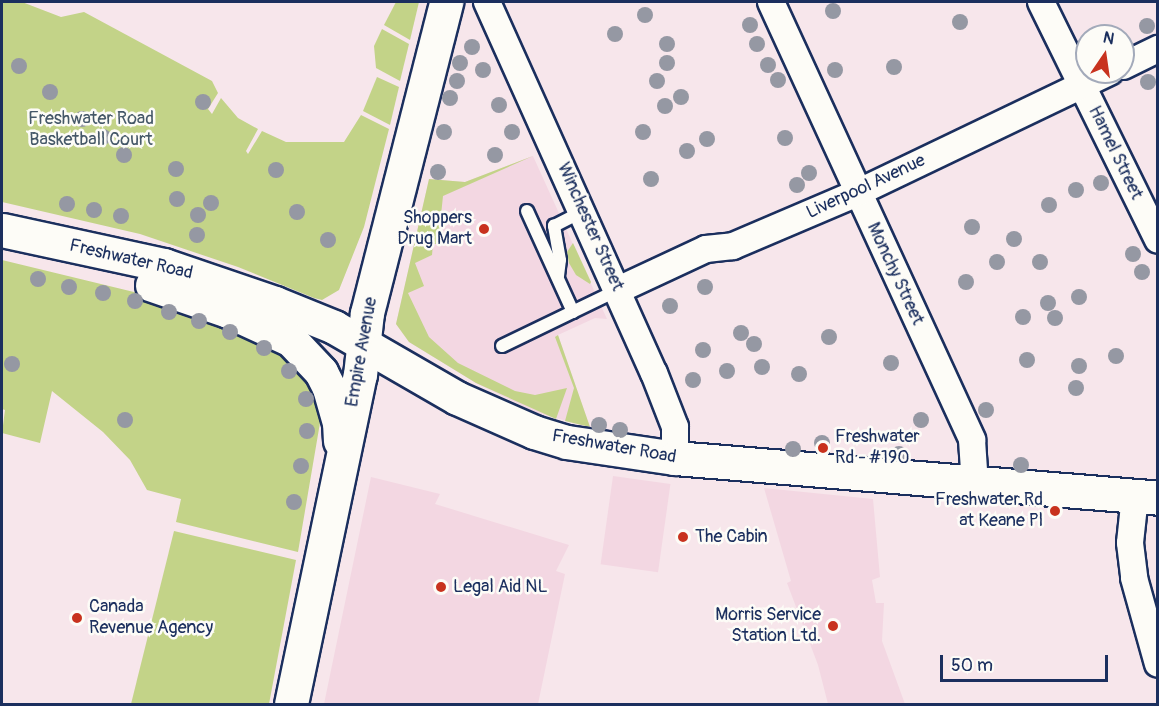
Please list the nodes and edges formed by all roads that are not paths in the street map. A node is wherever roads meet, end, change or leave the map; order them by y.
1 (446, 2) edge
2 (487, 2) edge
3 (771, 2) edge
4 (1041, 2) edge
5 (1158, 50) edge
6 (1135, 61) edge
7 (1082, 85) junction
8 (857, 193) junction
9 (527, 211) dead end
10 (583, 211) junction
11 (2, 230) edge
12 (1158, 240) edge
13 (106, 255) junction
14 (558, 278) junction
15 (618, 290) junction
16 (573, 312) junction
17 (364, 344) junction
18 (502, 346) dead end
19 (343, 454) junction
20 (675, 458) junction
21 (975, 485) junction
22 (1146, 497) edge
23 (1158, 664) edge
24 (291, 705) edge

1 - 17 main road, Empire Avenue
2 - 10 street, Winchester Street
3 - 8 street, Monchy Street
4 - 7 street, Hamel Street
5 - 6 street
7 - 8 street, Liverpool Avenue
7 - 12 street, Hamel Street
8 - 15 street, Liverpool Avenue
8 - 21 street, Monchy Street
9 - 14 lane
10 - 14 lane
10 - 15 street, Winchester Street
11 - 13 main road, Freshwater Road
13 - 17 main road, Freshwater Road
13 - 19 main road
14 - 16 lane
15 - 16 lane
15 - 20 street, Winchester Street
16 - 18 lane
17 - 19 main road, Empire Avenue
17 - 20 main road, Freshwater Road
19 - 24 main road, Empire Avenue
20 - 21 main road, Freshwater Road
21 - 22 main road, Freshwater Road
22 - 23 street

